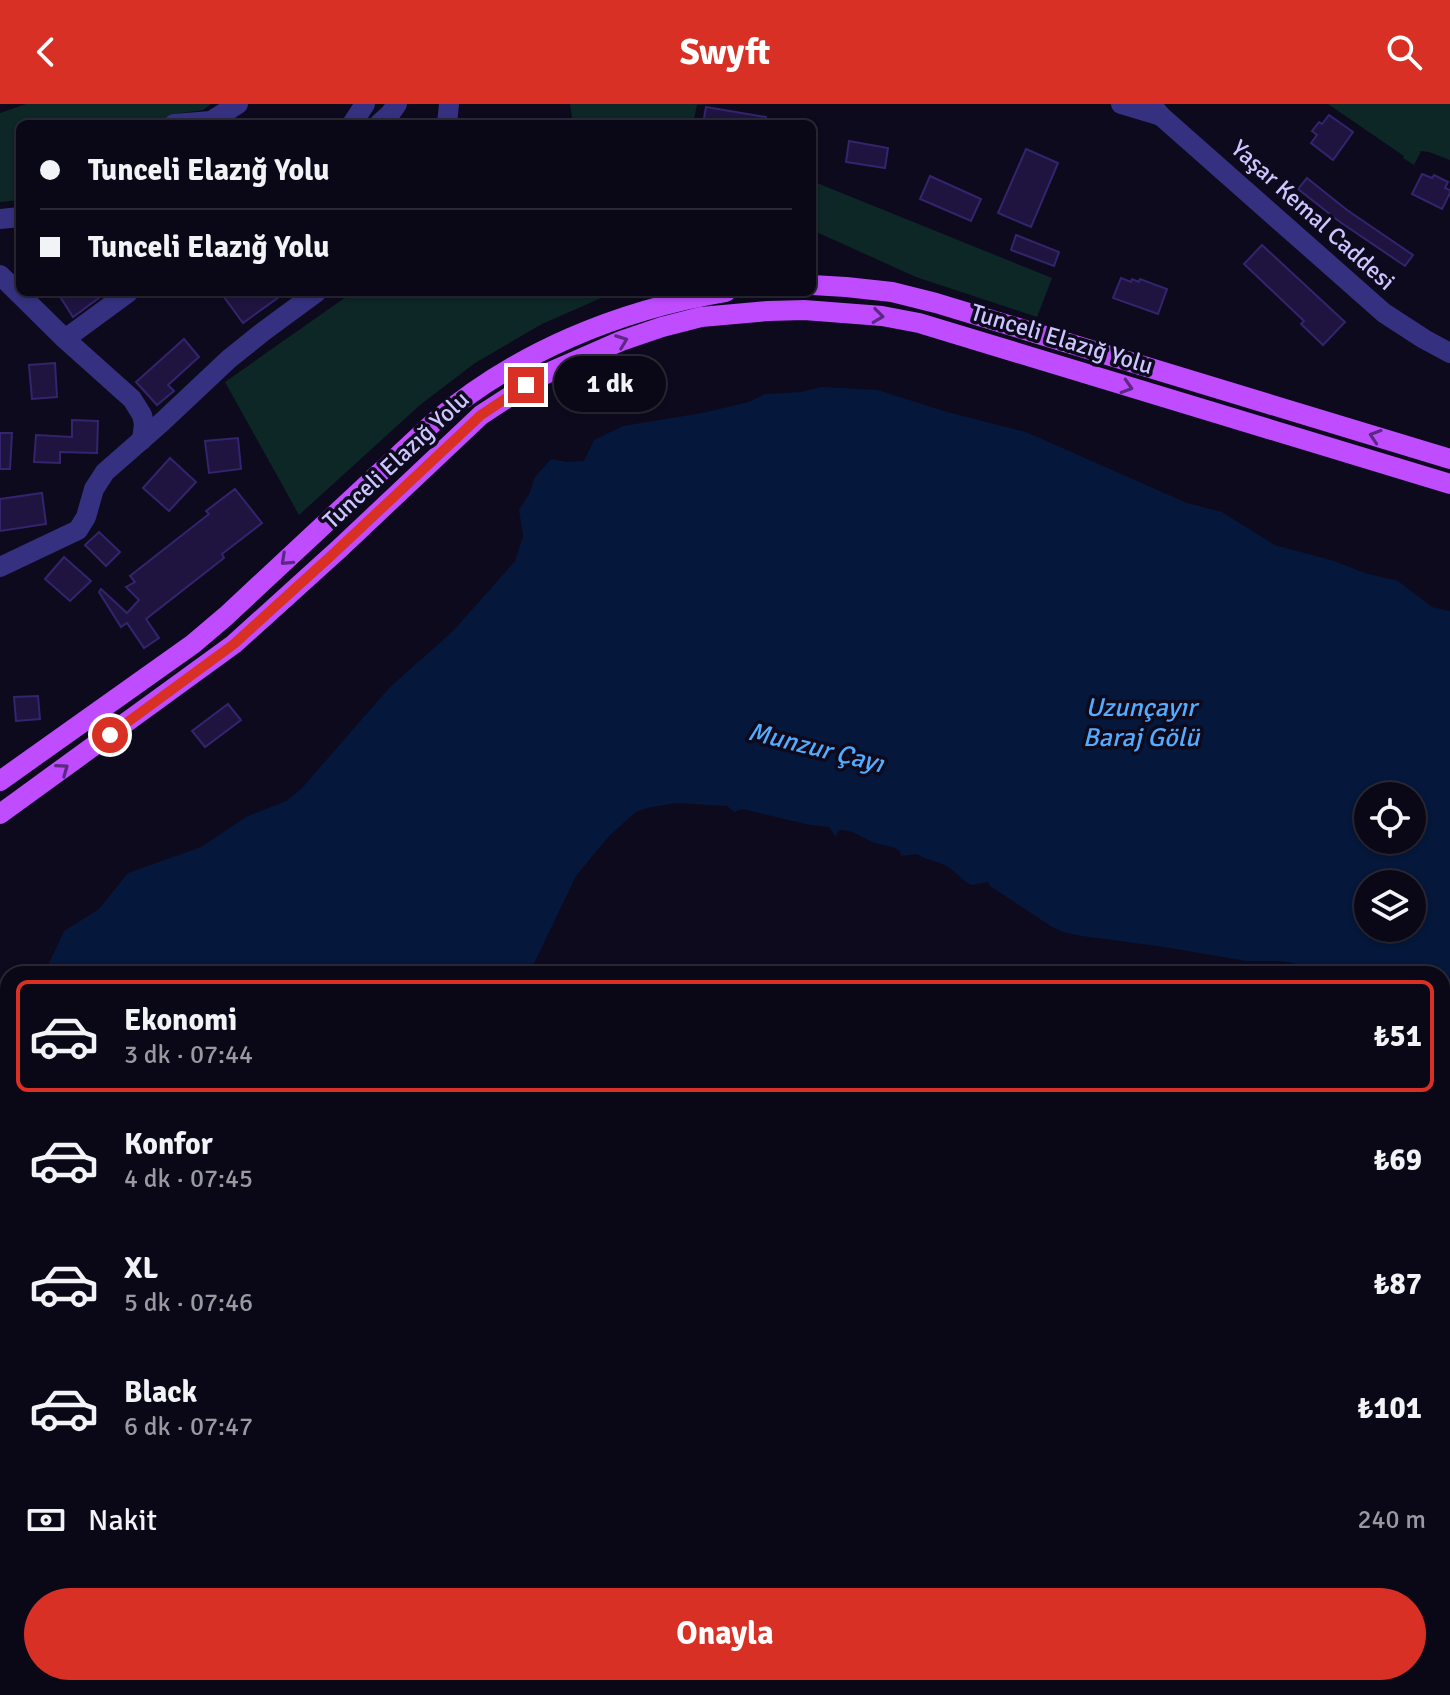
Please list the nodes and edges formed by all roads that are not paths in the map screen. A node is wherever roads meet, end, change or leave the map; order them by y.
1 (238, 104) edge
2 (397, 104) edge
3 (1121, 104) edge
4 (1156, 110) edge
5 (213, 120) edge
6 (383, 120) edge
7 (0, 275) edge
8 (816, 285) edge
9 (16, 291) edge
10 (21, 296) edge
11 (124, 296) edge
12 (312, 296) edge
13 (700, 296) edge
14 (65, 339) junction
15 (1450, 353) edge
16 (142, 440) junction
17 (1450, 459) edge
18 (1450, 484) edge
19 (0, 567) edge
20 (0, 781) edge
21 (0, 814) edge

1 - 5 street
2 - 6 street
3 - 4 street
4 - 15 street, Yaşar Kemal Caddesi
7 - 9 street
17 -> 8 main road, Tunceli Elazığ Yolu
10 - 14 street
11 - 14 street
12 - 16 street
13 -> 20 main road, Tunceli Elazığ Yolu
14 - 16 street
16 - 19 street
21 -> 18 main road, Tunceli Elazığ Yolu

